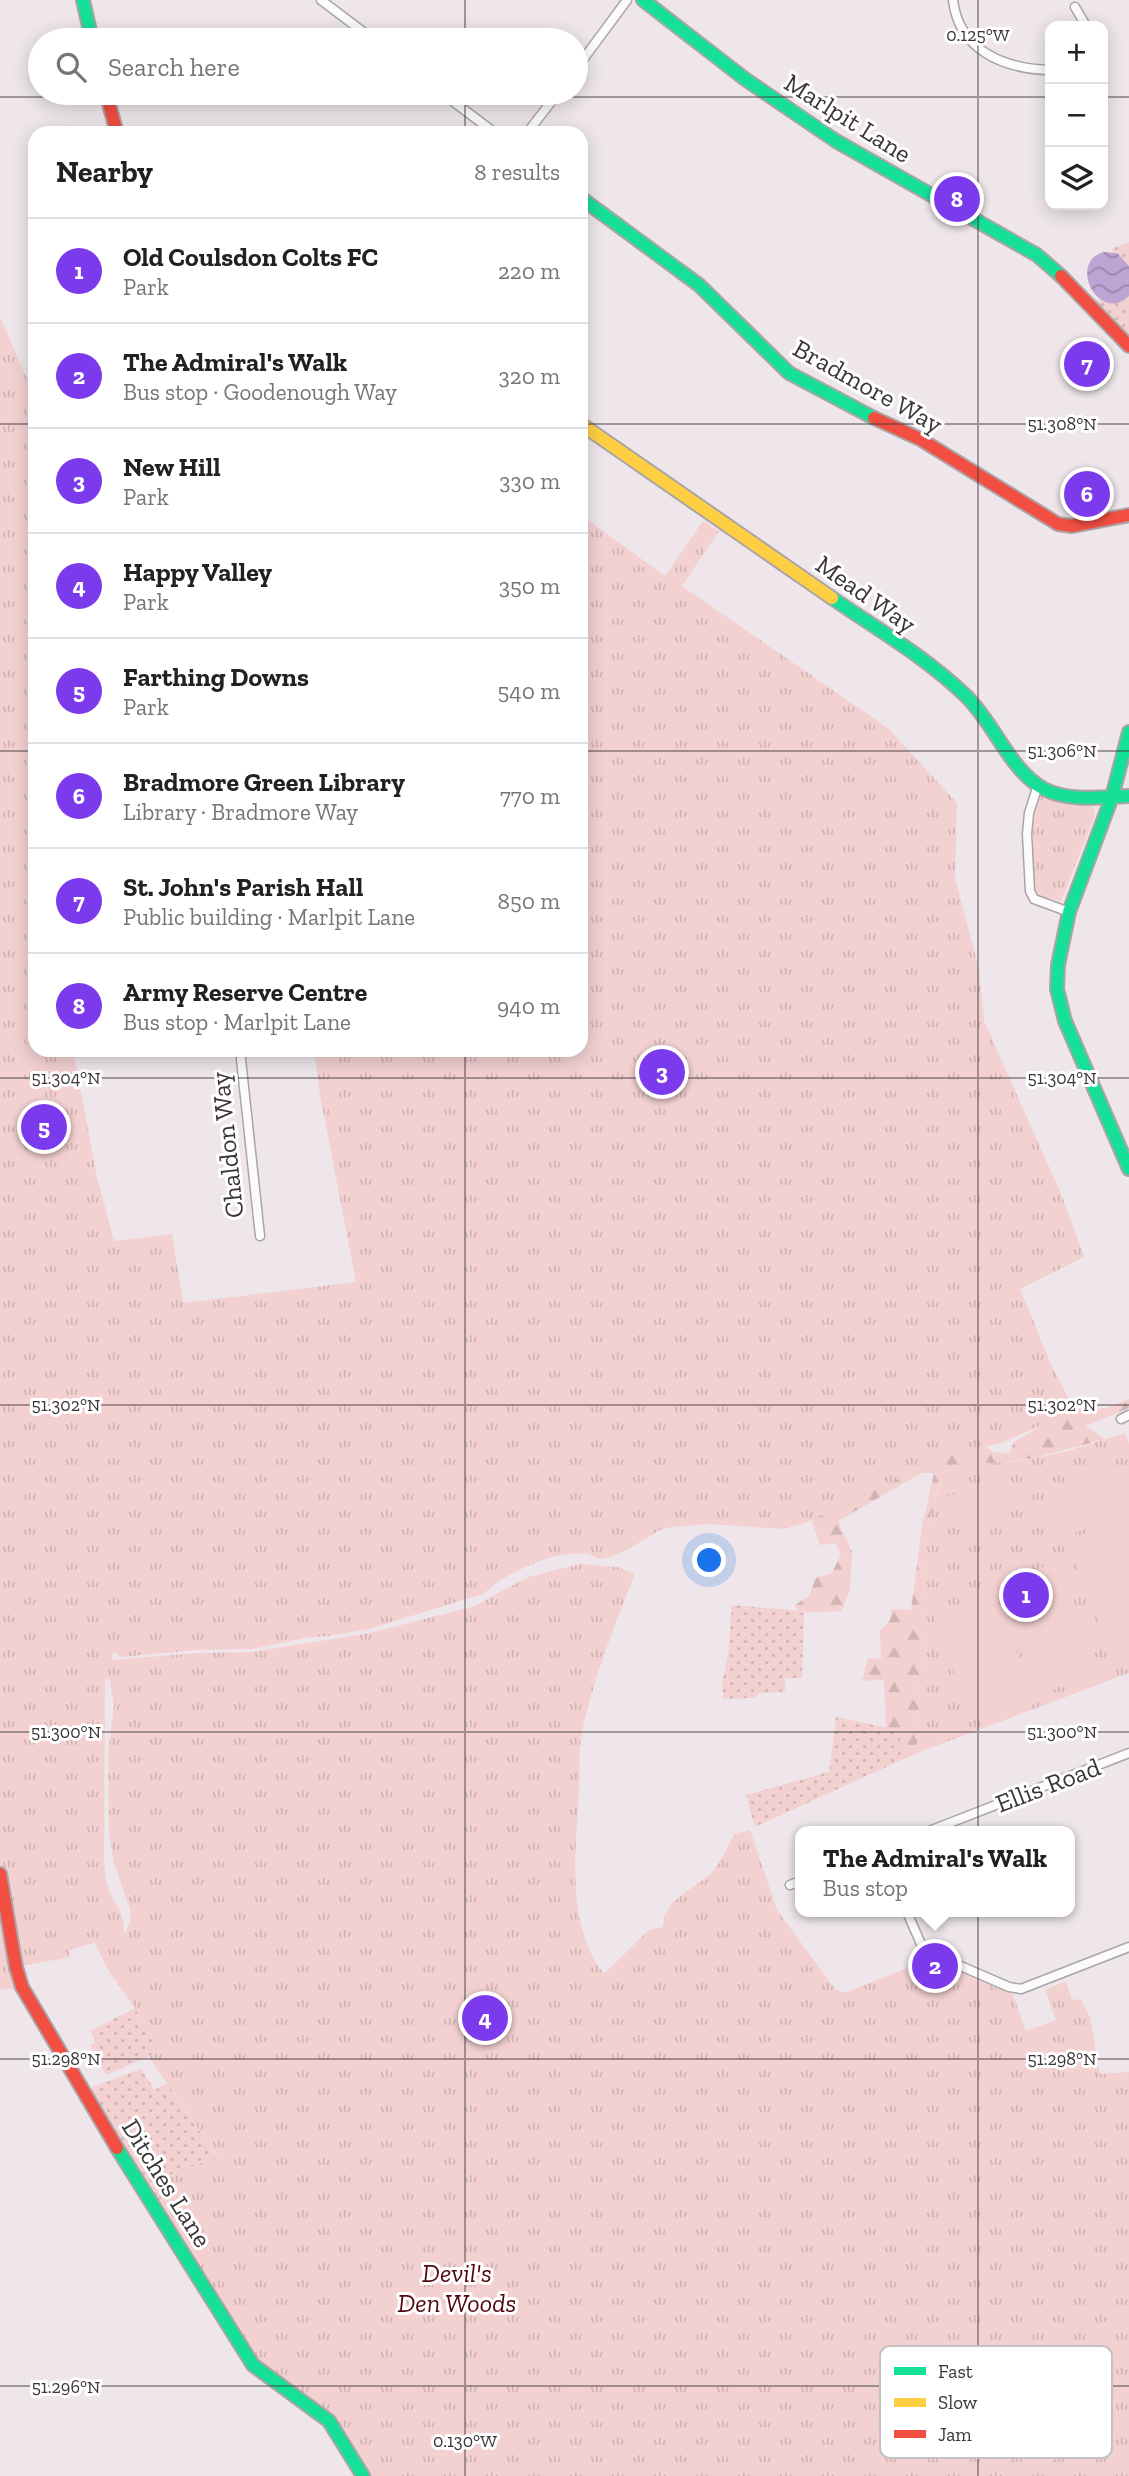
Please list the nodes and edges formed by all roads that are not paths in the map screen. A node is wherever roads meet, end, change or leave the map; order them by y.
1 (83, 0) edge
2 (321, 0) edge
3 (627, 0) edge
4 (643, 0) edge
5 (953, 0) edge
6 (1076, 7) dead end
7 (1083, 21) edge
8 (89, 28) edge
9 (358, 28) edge
10 (588, 53) edge
11 (1045, 71) edge
12 (109, 105) edge
13 (458, 105) edge
14 (549, 105) edge
15 (115, 126) edge
16 (486, 126) edge
17 (532, 126) edge
18 (588, 203) edge
19 (1129, 346) edge
20 (588, 429) edge
21 (1129, 514) edge
22 (1129, 732) edge
23 (1038, 785) junction
24 (1129, 796) edge
25 (1112, 797) junction
26 (1069, 912) junction
27 (241, 1057) edge
28 (1129, 1169) edge
29 (260, 1236) dead end
30 (1129, 1753) edge
31 (942, 1826) edge
32 (0, 1874) edge
33 (795, 1883) edge
34 (790, 1885) dead end
35 (909, 1917) edge
36 (1129, 1947) edge
37 (363, 2476) edge

1 - 8 street
2 - 9 street
3 - 10 street
4 - 19 street, Marlpit Lane
5 - 11 street
6 - 7 street
12 - 15 street
13 - 16 street
14 - 17 street
18 - 21 street, Bradmore Way
20 - 23 street, Mead Way
22 - 25 street
23 - 25 street, Mead Way
23 - 26 street
24 - 25 street, Mead Way
25 - 26 street
26 - 28 street
27 - 29 street, Chaldon Way
30 - 31 street, Ellis Road
32 - 37 street, Ditches Lane
33 - 34 street
35 - 36 street

